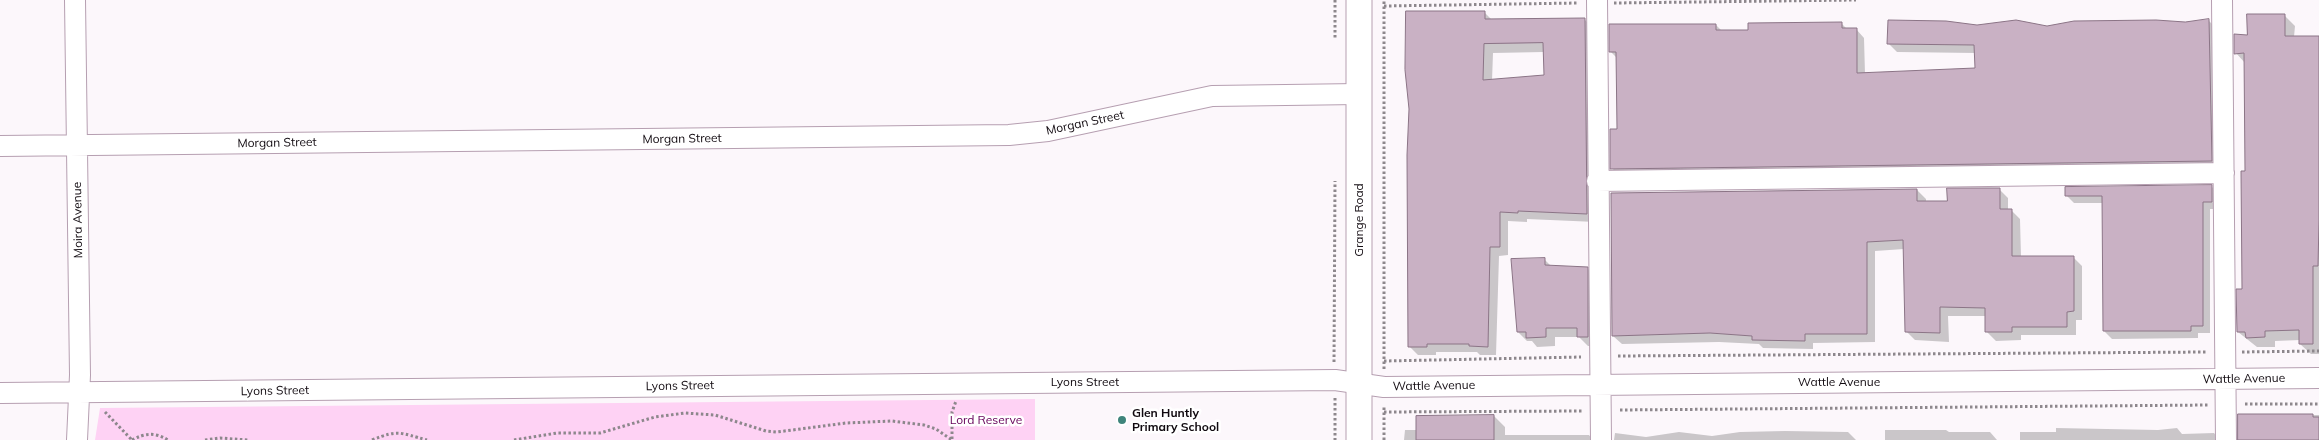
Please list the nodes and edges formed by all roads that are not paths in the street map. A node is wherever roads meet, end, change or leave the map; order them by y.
1 (75, 0) edge
2 (1360, 0) edge
3 (2222, 0) edge
4 (1597, 2) edge
5 (1359, 94) junction
6 (77, 145) junction
7 (0, 146) edge
8 (2224, 173) junction
9 (1598, 181) junction
10 (2319, 378) edge
11 (2226, 379) junction
12 (1360, 383) junction
13 (1601, 384) junction
14 (80, 393) junction
15 (0, 394) edge
16 (77, 440) edge
17 (1359, 440) edge
18 (1601, 440) edge
19 (2226, 440) edge

1 - 6 street, Moira Avenue
2 - 5 main road, Grange Road
3 - 8 street
4 - 9 street
5 - 6 street, Morgan Street
5 - 12 main road, Grange Road
6 - 7 street, Morgan Street
6 - 14 street, Moira Avenue
8 - 9 street
8 - 11 street
9 - 13 street
10 - 11 street, Wattle Avenue
11 - 13 street, Wattle Avenue
11 - 19 street
12 - 13 street, Wattle Avenue
12 - 14 street, Lyons Street
12 - 17 main road, Grange Road
13 - 18 street
14 - 15 street, Lyons Street
14 - 16 street, Moira Avenue

